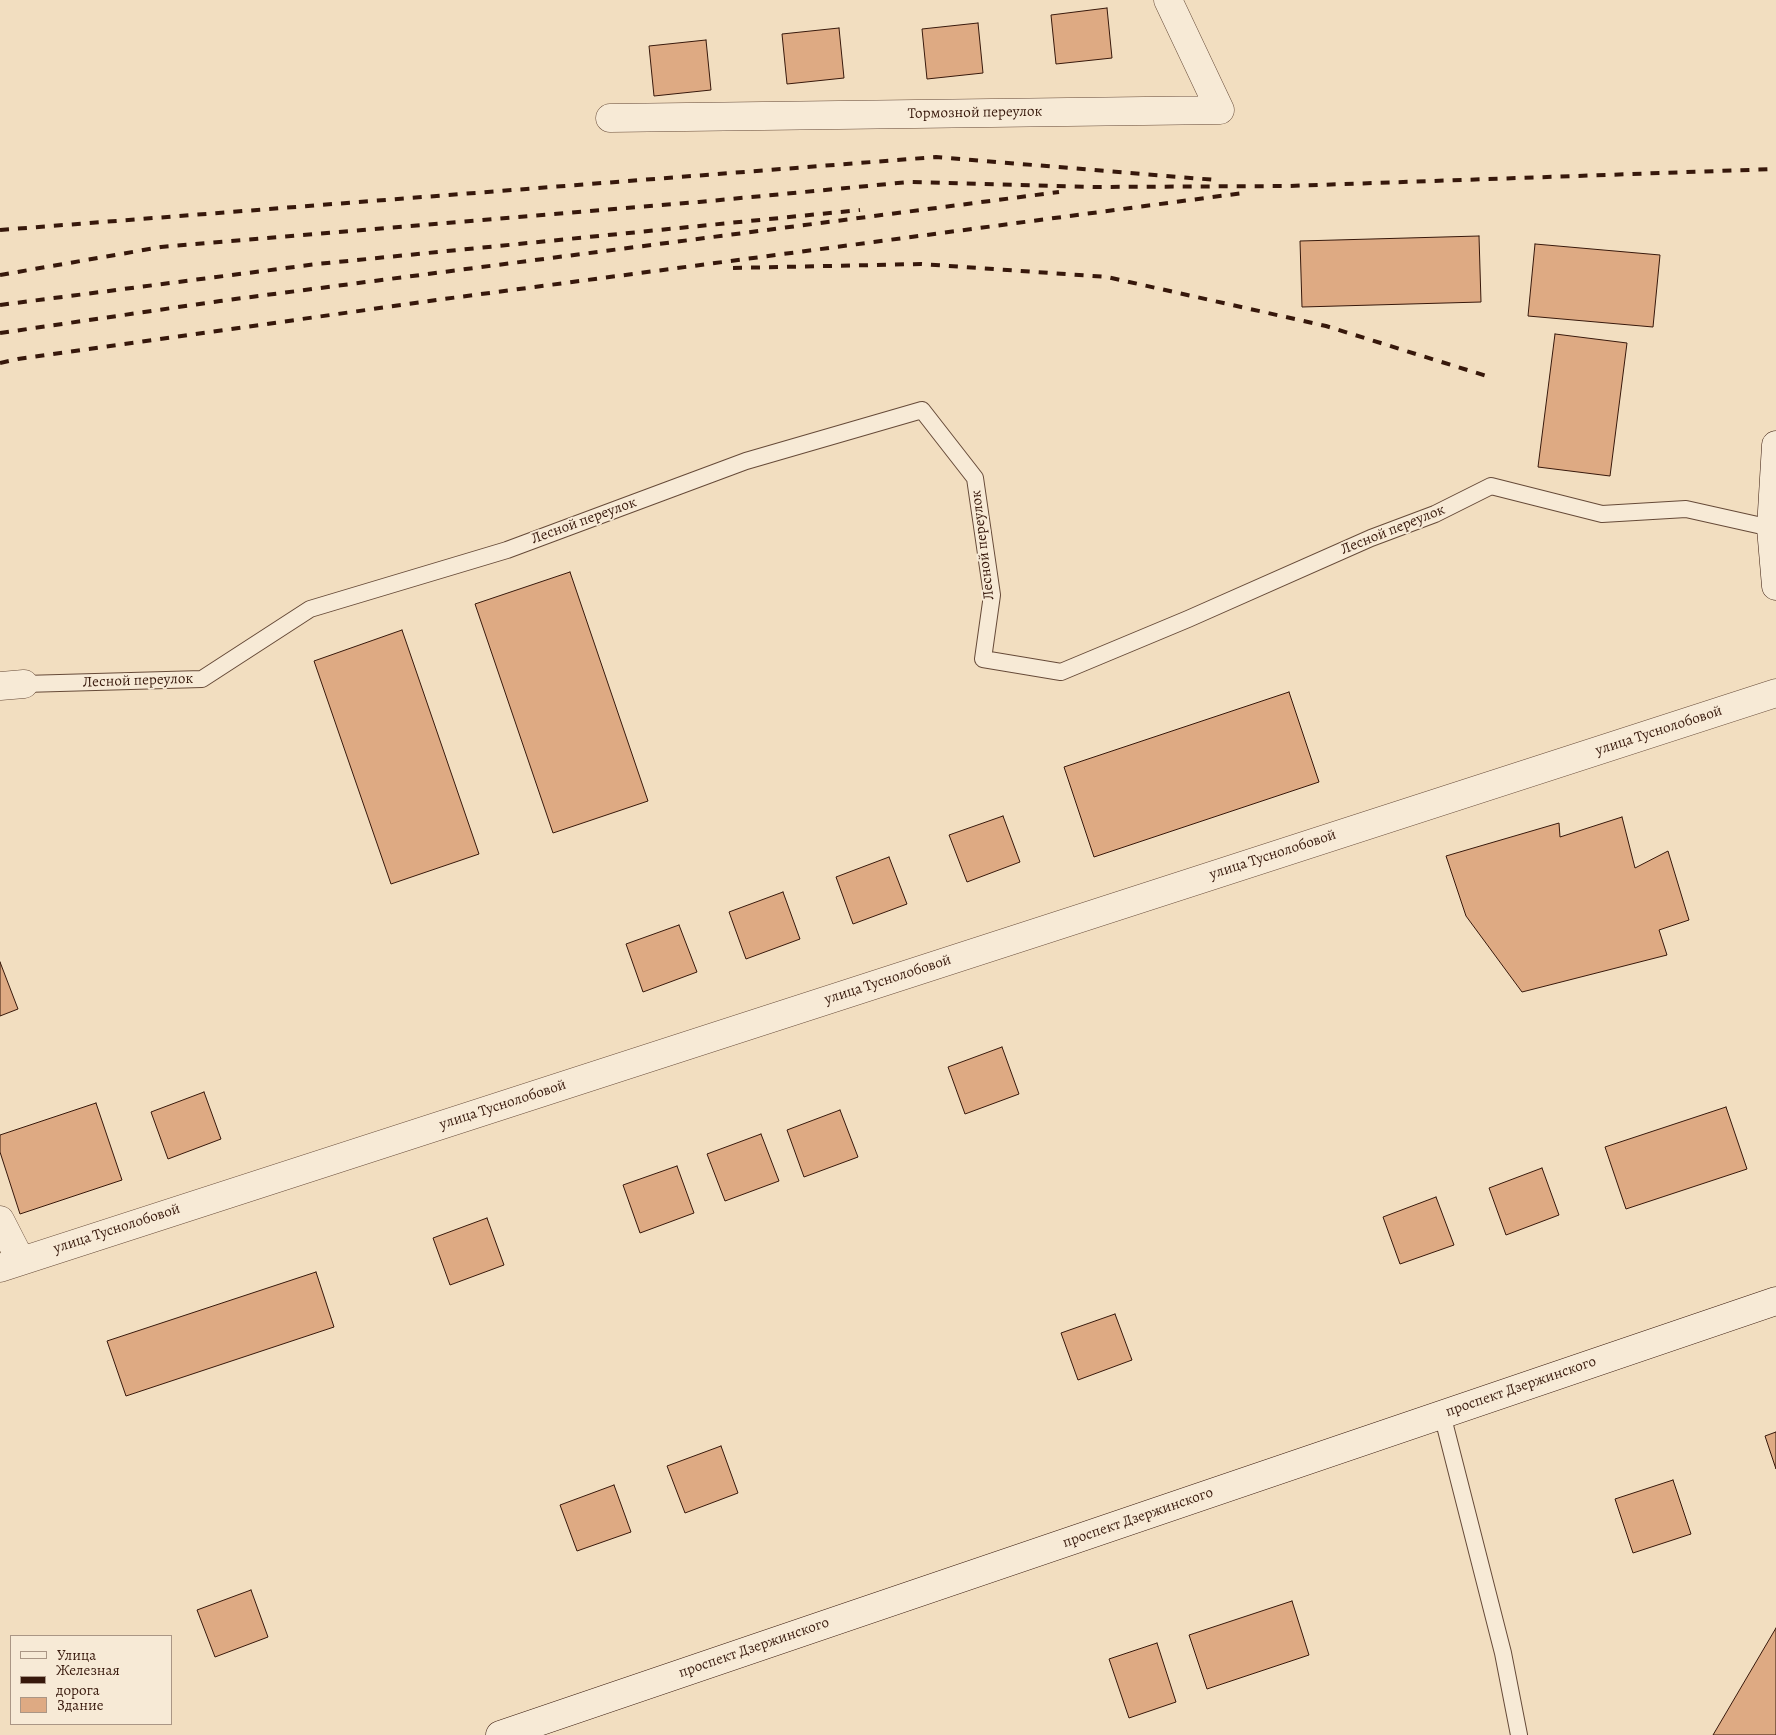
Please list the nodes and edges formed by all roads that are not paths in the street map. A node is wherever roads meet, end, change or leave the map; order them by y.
1 (1168, 0) edge
2 (610, 118) dead end
3 (1776, 445) edge
4 (1771, 528) junction
5 (1776, 586) edge
6 (12, 685) edge
7 (1776, 692) edge
8 (0, 1220) edge
9 (10, 1264) edge
10 (1776, 1301) edge
11 (1442, 1414) junction
12 (500, 1735) edge
13 (1519, 1735) edge

1 - 2 street, Тормозной переулок
3 - 4 street
4 - 5 street
4 - 6 lane, Лесной переулок
7 - 9 street, улица Туснолобовой
8 - 9 street
10 - 11 street, проспект Дзержинского
11 - 12 street, проспект Дзержинского
11 - 13 lane

